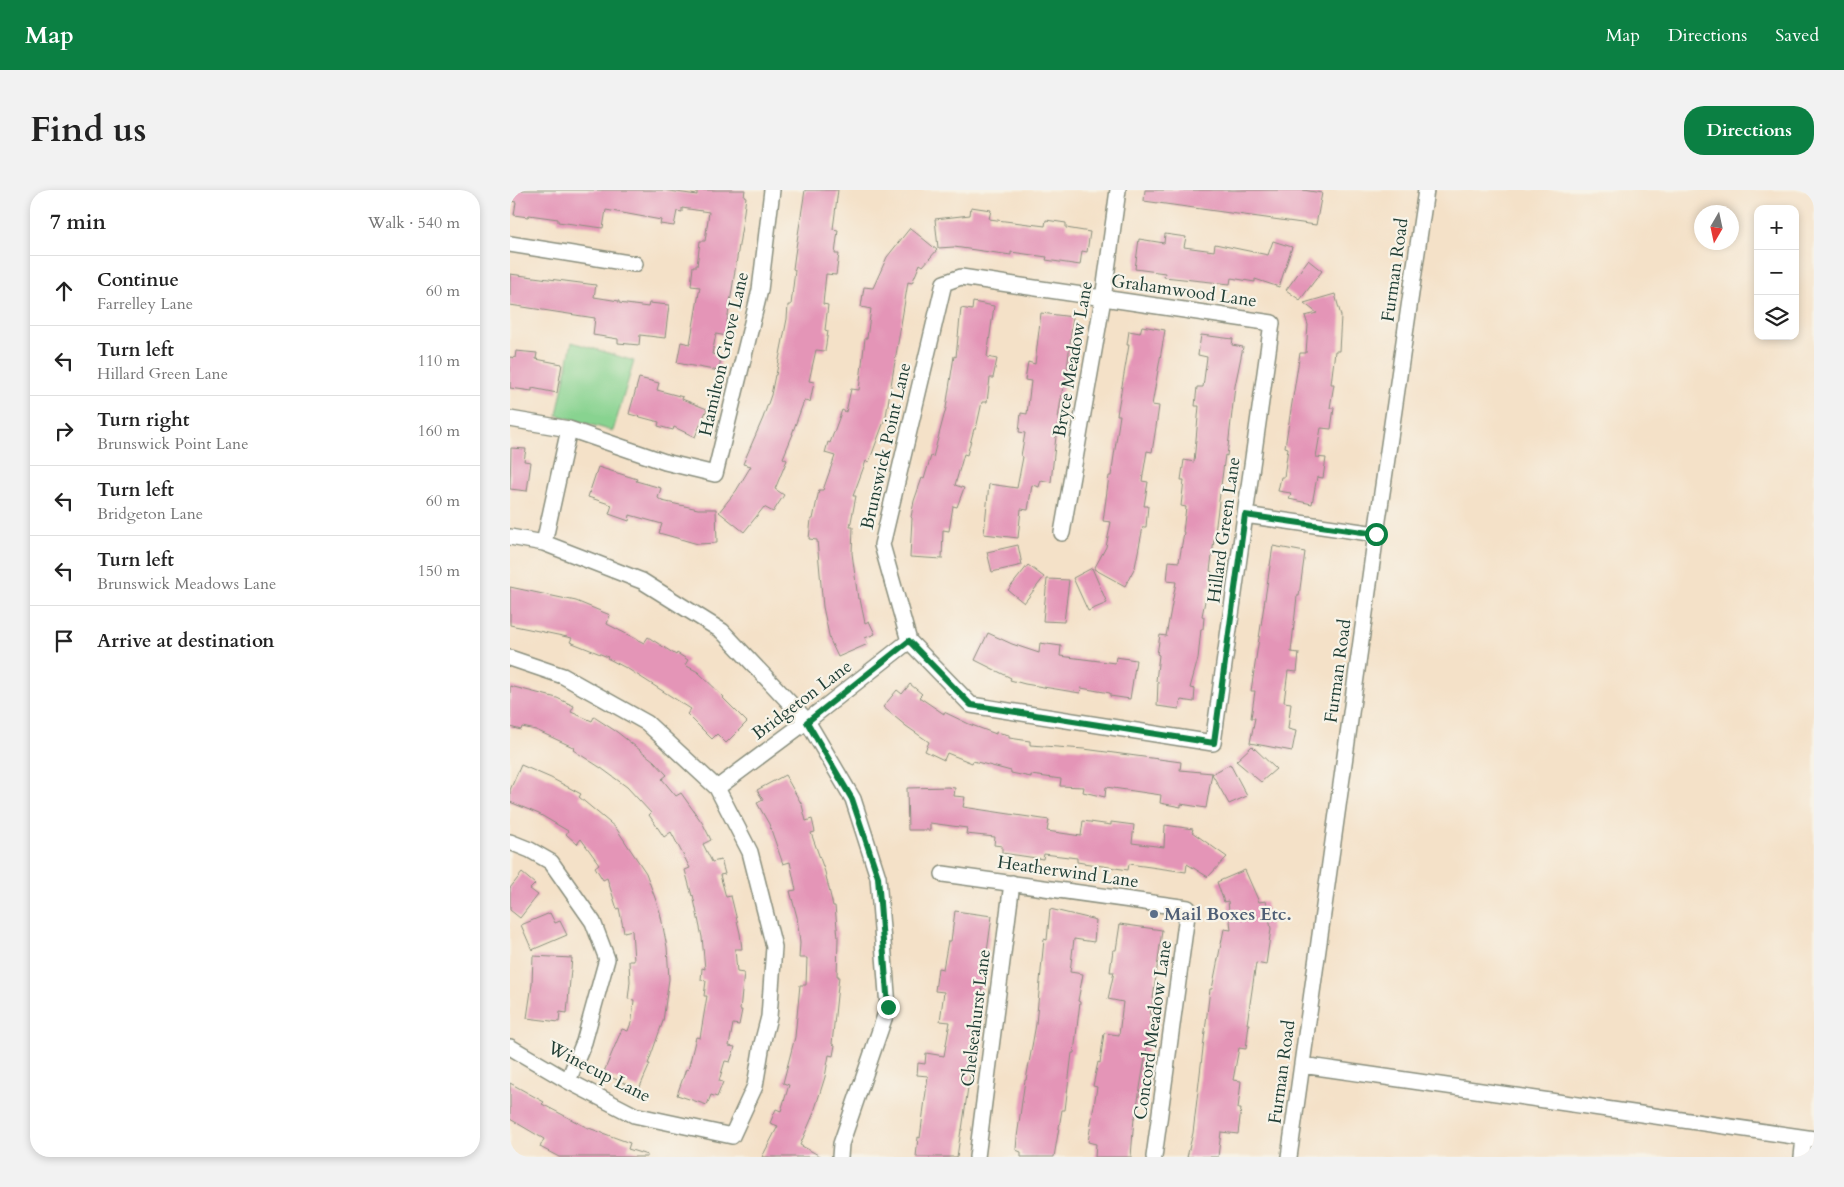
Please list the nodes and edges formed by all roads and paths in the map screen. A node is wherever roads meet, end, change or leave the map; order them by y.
1 (772, 190) edge
2 (1118, 190) edge
3 (1426, 190) edge
4 (510, 244) edge
5 (635, 264) dead end
6 (944, 283) joint
7 (1103, 299) junction
8 (1272, 323) joint
9 (510, 419) edge
10 (569, 429) junction
11 (1245, 515) junction
12 (1062, 533) dead end
13 (1376, 534) junction
14 (510, 537) edge
15 (544, 543) junction
16 (909, 641) junction
17 (510, 658) edge
18 (807, 722) junction
19 (1214, 743) joint
20 (717, 788) junction
21 (510, 842) edge
22 (943, 874) dead end
23 (1012, 883) junction
24 (1188, 908) joint
25 (510, 1047) edge
26 (1302, 1065) junction
27 (568, 1081) junction
28 (1809, 1138) edge
29 (840, 1157) edge
30 (977, 1157) edge
31 (1154, 1157) edge
32 (1289, 1157) edge
33 (1802, 1157) edge

1 - 10 street, Hamilton Grove Lane
2 - 7 street, Bryce Meadow Lane
3 - 13 street, Furman Road
4 - 5 street
6 - 7 street, Grahamwood Lane
6 - 16 street, Brunswick Point Lane
7 - 8 street, Grahamwood Lane
7 - 12 street, Bryce Meadow Lane
8 - 11 street, Hillard Green Lane
9 - 10 street
10 - 15 street
11 - 13 street
11 - 19 street, Hillard Green Lane
13 - 26 street, Furman Road
14 - 15 street
15 - 18 street
16 - 18 street, Bridgeton Lane
16 - 19 street, Brunswick Point Lane
17 - 20 street
18 - 20 street, Bridgeton Lane
18 - 29 street
20 - 27 street, Winecup Lane
21 - 27 street
22 - 23 street, Heatherwind Lane
23 - 24 street, Heatherwind Lane
23 - 30 street, Chelseahurst Lane
24 - 31 street, Concord Meadow Lane
25 - 27 street, Winecup Lane
26 - 28 street
26 - 32 street, Furman Road
28 - 33 street

